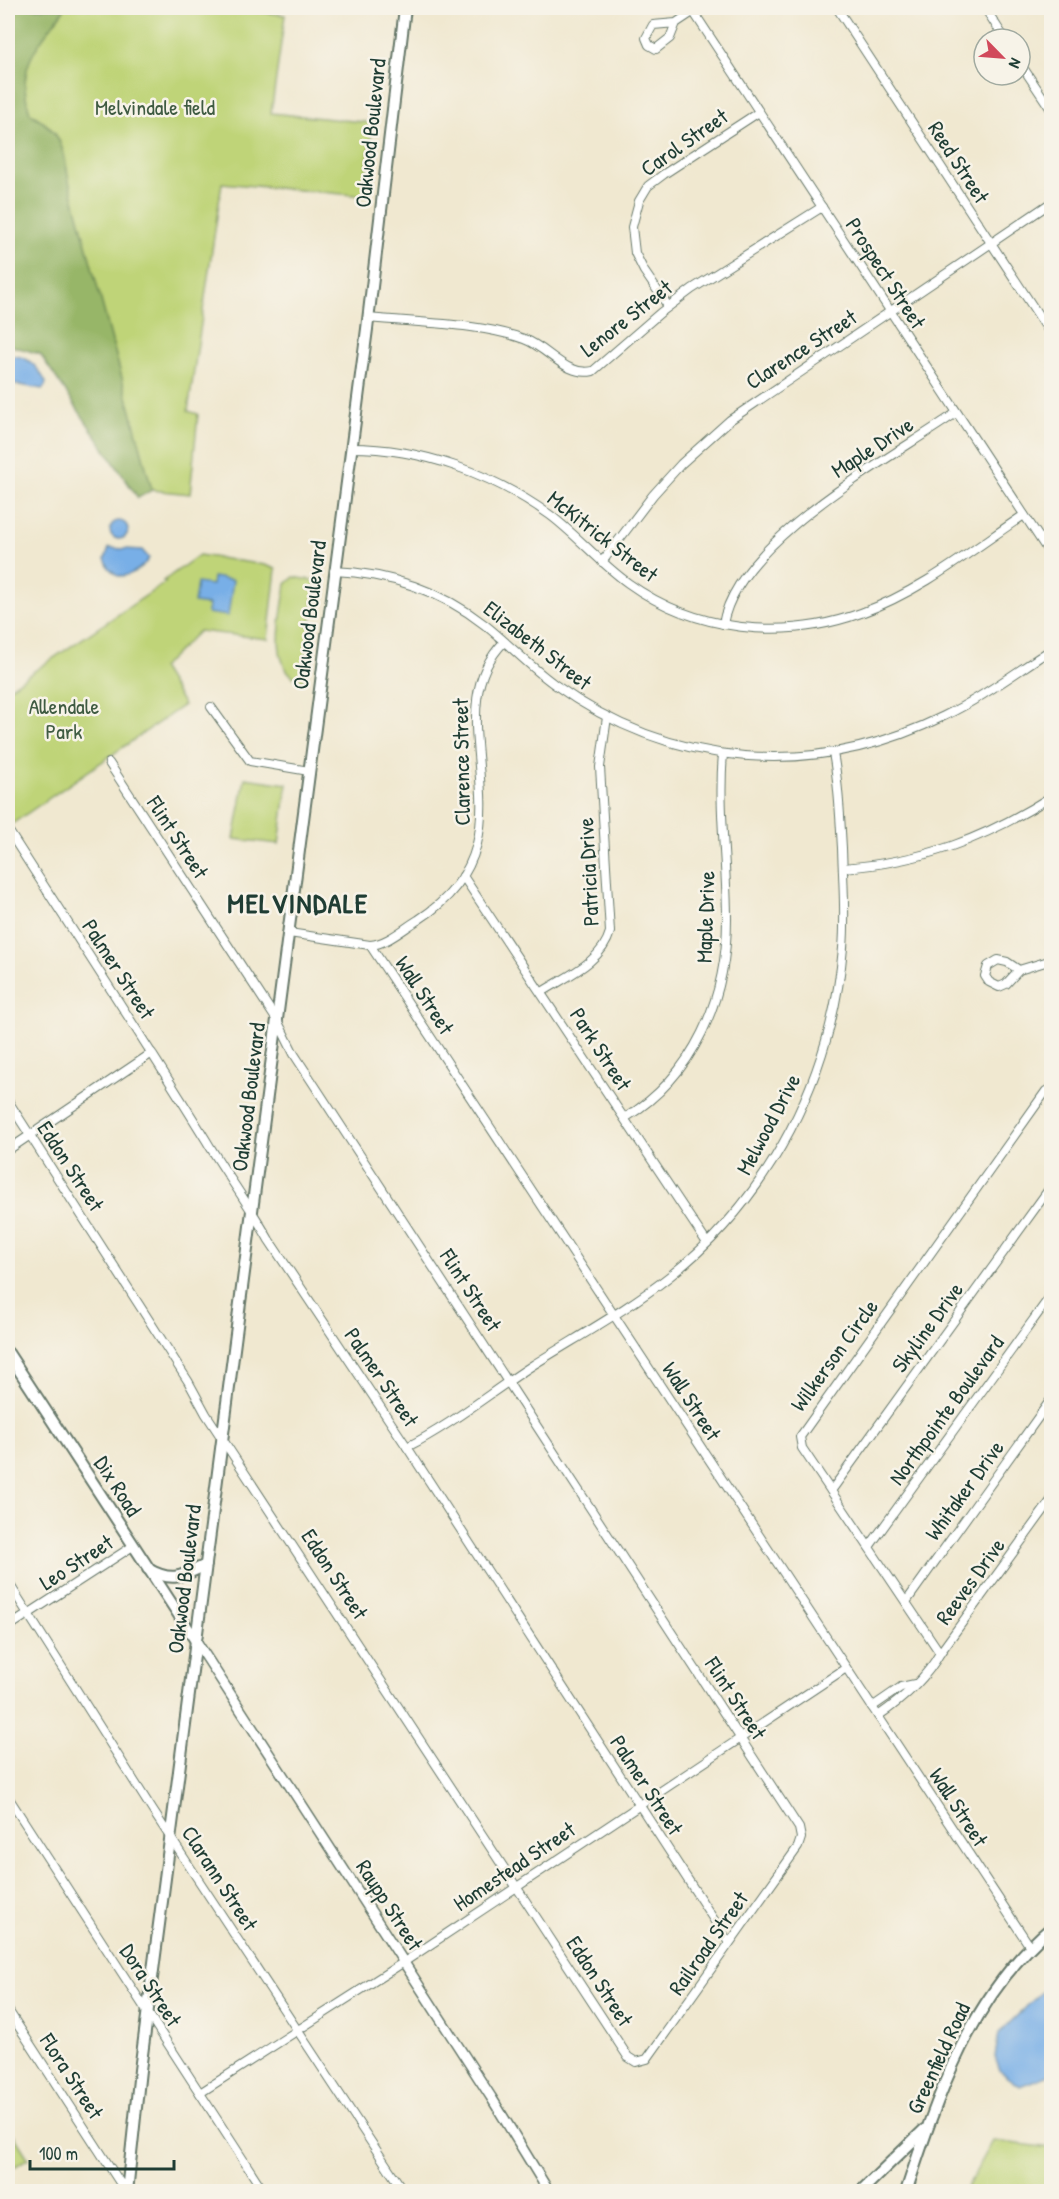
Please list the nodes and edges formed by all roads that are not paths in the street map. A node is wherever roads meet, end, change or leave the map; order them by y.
1 (405, 8) edge
2 (837, 8) edge
3 (985, 8) edge
4 (693, 9) edge
5 (676, 22) dead end
6 (997, 27) edge
7 (1032, 81) edge
8 (1052, 111) edge
9 (759, 112) junction
10 (1052, 202) edge
11 (822, 207) junction
12 (991, 243) junction
13 (668, 306) junction
14 (890, 312) junction
15 (369, 318) junction
16 (1052, 336) edge
17 (956, 413) junction
18 (351, 447) junction
19 (1024, 515) junction
20 (1052, 557) edge
21 (602, 561) junction
22 (334, 571) junction
23 (723, 624) junction
24 (504, 642) junction
25 (1052, 649) edge
26 (211, 707) dead end
27 (607, 717) junction
28 (833, 753) junction
29 (723, 754) junction
30 (109, 763) dead end
31 (309, 771) junction
32 (1052, 796) edge
33 (8, 830) edge
34 (843, 868) junction
35 (463, 876) junction
36 (289, 933) junction
37 (370, 945) junction
38 (1052, 960) edge
39 (1019, 970) dead end
40 (542, 992) junction
41 (278, 1022) junction
42 (152, 1053) junction
43 (1052, 1089) edge
44 (8, 1101) edge
45 (625, 1118) junction
46 (31, 1136) junction
47 (8, 1150) edge
48 (1052, 1185) edge
49 (253, 1212) junction
50 (707, 1243) junction
51 (1052, 1294) edge
52 (613, 1315) junction
53 (8, 1353) edge
54 (509, 1381) junction
55 (1052, 1398) edge
56 (222, 1436) junction
57 (407, 1447) junction
58 (831, 1491) junction
59 (1052, 1499) edge
60 (133, 1546) junction
61 (870, 1547) junction
62 (206, 1565) junction
63 (147, 1568) junction
64 (8, 1582) edge
65 (906, 1602) junction
66 (28, 1614) junction
67 (8, 1628) edge
68 (196, 1641) junction
69 (940, 1653) junction
70 (846, 1668) junction
71 (916, 1684) junction
72 (872, 1707) junction
73 (878, 1716) junction
74 (739, 1737) junction
75 (8, 1797) edge
76 (638, 1803) junction
77 (170, 1834) junction
78 (801, 1838) joint
79 (517, 1885) junction
80 (1052, 1927) edge
81 (729, 1943) junction
82 (1029, 1946) junction
83 (404, 1962) junction
84 (8, 2010) edge
85 (147, 2013) junction
86 (299, 2030) junction
87 (636, 2062) joint
88 (200, 2093) junction
89 (928, 2125) junction
90 (127, 2192) edge
91 (264, 2192) edge
92 (404, 2192) edge
93 (549, 2192) edge
94 (861, 2192) edge
95 (906, 2192) edge

1 - 15 main road, Oakwood Boulevard
2 - 12 street, Reed Street
3 - 6 street
4 - 5 street
4 - 9 street, Prospect Street
7 - 8 street
9 - 11 street, Prospect Street
9 - 13 street, Carol Street
10 - 12 street, Clarence Street
11 - 13 street, Lenore Street
11 - 14 street, Prospect Street
12 - 14 street, Clarence Street
12 - 16 street, Reed Street
13 - 15 street, Lenore Street
14 - 17 street, Prospect Street
14 - 21 street, Clarence Street
15 - 18 main road, Oakwood Boulevard
17 - 19 street, Prospect Street
17 - 23 street, Maple Drive
18 - 21 street, McKitrick Street
18 - 22 main road, Oakwood Boulevard
19 - 20 street, Prospect Street
19 - 23 street, McKitrick Street
21 - 23 street, McKitrick Street
22 - 24 street, Elizabeth Street
22 - 31 main road, Oakwood Boulevard
24 - 27 street, Elizabeth Street
24 - 35 street, Clarence Street
25 - 28 street, Elizabeth Street
26 - 31 street
27 - 29 street, Elizabeth Street
27 - 40 street, Patricia Drive
28 - 29 street, Elizabeth Street
28 - 34 street, Melwood Drive
29 - 45 street, Maple Drive
30 - 41 street, Flint Street
31 - 36 main road, Oakwood Boulevard
32 - 34 street
33 - 42 street, Palmer Street
34 - 50 street, Melwood Drive
35 - 37 street, Clarence Street
35 - 40 street, Park Street
36 - 37 street, Wall Street
36 - 41 main road, Oakwood Boulevard
37 - 52 street, Wall Street
38 - 39 street
40 - 45 street, Park Street
41 - 49 main road, Oakwood Boulevard
41 - 54 street, Flint Street
42 - 46 street
42 - 49 street, Palmer Street
43 - 58 street, Wilkerson Circle
44 - 46 street, Eddon Street
45 - 50 street, Park Street
46 - 47 street
46 - 56 street, Eddon Street
48 - 58 street, Skyline Drive
49 - 56 main road, Oakwood Boulevard
49 - 57 street, Palmer Street
50 - 52 street, Melwood Drive
51 - 61 street, Northpointe Boulevard
52 - 54 street, Melwood Drive
52 - 70 street, Wall Street
53 - 60 main road, Dix Road
54 - 57 street, Melwood Drive
54 - 74 street, Flint Street
55 - 65 street, Whitaker Drive
56 - 62 main road, Oakwood Boulevard
56 - 79 street, Eddon Street
57 - 76 street, Palmer Street
58 - 61 street, Wilkerson Circle
59 - 69 street, Reeves Drive
60 - 63 main road, Dix Road
60 - 66 street, Leo Street
61 - 65 street, Wilkerson Circle
62 - 63 main road
62 - 68 main road, Oakwood Boulevard
63 - 68 main road, Dix Road
64 - 66 street, Clarann Street
65 - 69 street, Wilkerson Circle
66 - 67 street, Leo Street
66 - 77 street, Clarann Street
68 - 77 main road, Oakwood Boulevard
68 - 83 street, Raupp Street
69 - 71 street, Reeves Drive
70 - 72 street, Wall Street
70 - 74 street, Homestead Street
71 - 72 street, Reeves Drive
71 - 73 street, Reeves Drive
72 - 73 street, Wall Street
73 - 82 street, Wall Street
74 - 76 street, Homestead Street
74 - 78 street, Flint Street
75 - 85 street, Dora Street
76 - 79 street, Homestead Street
76 - 81 street, Palmer Street
77 - 85 main road, Oakwood Boulevard
77 - 86 street, Clarann Street
78 - 81 street, Railroad Street
79 - 83 street, Homestead Street
79 - 87 street, Eddon Street
80 - 82 main road, Greenfield Road
81 - 87 street, Railroad Street
82 - 89 main road, Greenfield Road
83 - 86 street, Homestead Street
83 - 93 street, Raupp Street
84 - 90 street, Flora Street
85 - 88 street, Dora Street
85 - 90 main road, Oakwood Boulevard
86 - 88 street, Homestead Street
86 - 92 street, Clarann Street
88 - 91 street, Dora Street
89 - 94 main road
89 - 95 main road, Greenfield Road

